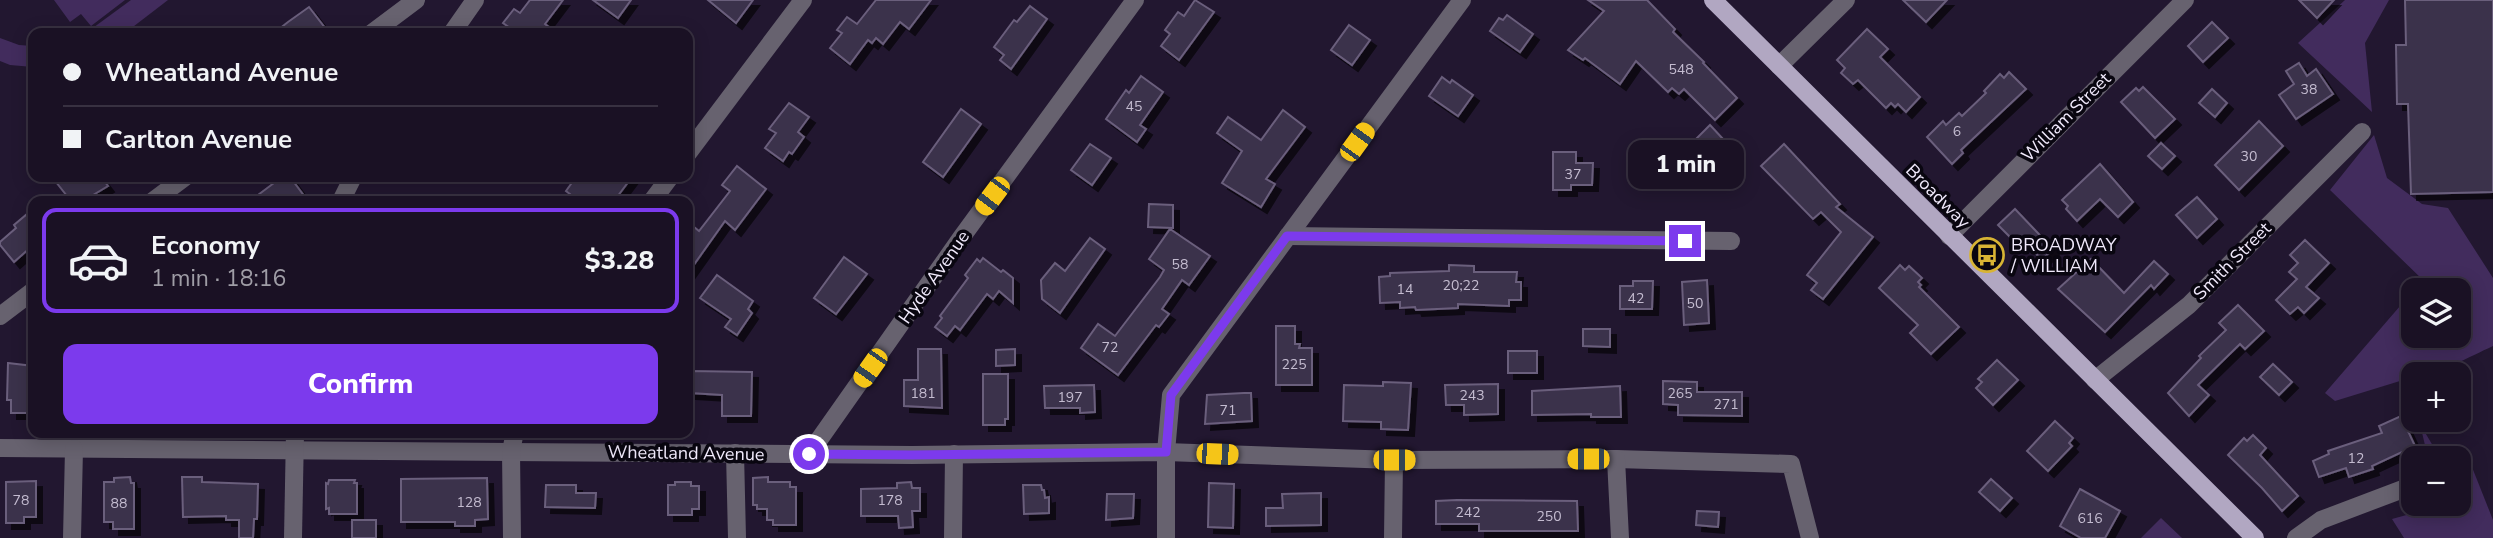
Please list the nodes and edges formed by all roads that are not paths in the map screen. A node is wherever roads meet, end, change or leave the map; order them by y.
1 (416, 0) edge
2 (475, 0) edge
3 (803, 0) edge
4 (1135, 0) edge
5 (1462, 0) edge
6 (1713, 0) edge
7 (1846, 0) edge
8 (2185, 0) edge
9 (379, 28) edge
10 (455, 28) edge
11 (1779, 66) junction
12 (2361, 132) dead end
13 (693, 146) edge
14 (178, 182) edge
15 (160, 196) edge
16 (1287, 236) junction
17 (1949, 236) junction
18 (1731, 241) dead end
19 (28, 295) edge
20 (0, 316) edge
21 (2095, 380) junction
22 (514, 438) edge
23 (294, 441) edge
24 (0, 448) edge
25 (74, 449) junction
26 (511, 451) junction
27 (1166, 452) junction
28 (735, 453) junction
29 (809, 454) junction
30 (954, 454) junction
31 (1616, 459) junction
32 (1394, 460) junction
33 (2401, 490) edge
34 (72, 538) edge
35 (292, 538) edge
36 (512, 538) edge
37 (737, 538) edge
38 (953, 538) edge
39 (1166, 538) edge
40 (1393, 538) edge
41 (1620, 538) edge
42 (1810, 538) edge
43 (2255, 538) edge
44 (2296, 538) edge

1 - 9 street
2 - 10 street
3 - 13 street
4 - 29 street, Hyde Avenue
5 - 16 street
6 - 11 main road, Broadway
7 - 11 street
8 - 17 street, William Street
11 - 17 main road, Broadway
12 - 21 street, Smith Street
14 - 15 street
16 - 18 street
16 - 27 street
17 - 21 main road, Broadway
19 - 20 street
21 - 43 main road, Broadway
22 - 26 street
23 - 25 street, Wheatland Avenue
23 - 26 street, Wheatland Avenue
23 - 35 street
24 - 25 street, Wheatland Avenue
25 - 34 street
26 - 28 street, Wheatland Avenue
26 - 36 street
27 - 30 street, Wheatland Avenue
27 - 32 street, Wheatland Avenue
27 - 39 street
28 - 29 street, Wheatland Avenue
28 - 37 street
29 - 30 street, Wheatland Avenue
30 - 38 street
31 - 32 street, Wheatland Avenue
31 - 41 street
31 - 42 street, Wheatland Avenue
32 - 40 street
33 - 44 street

